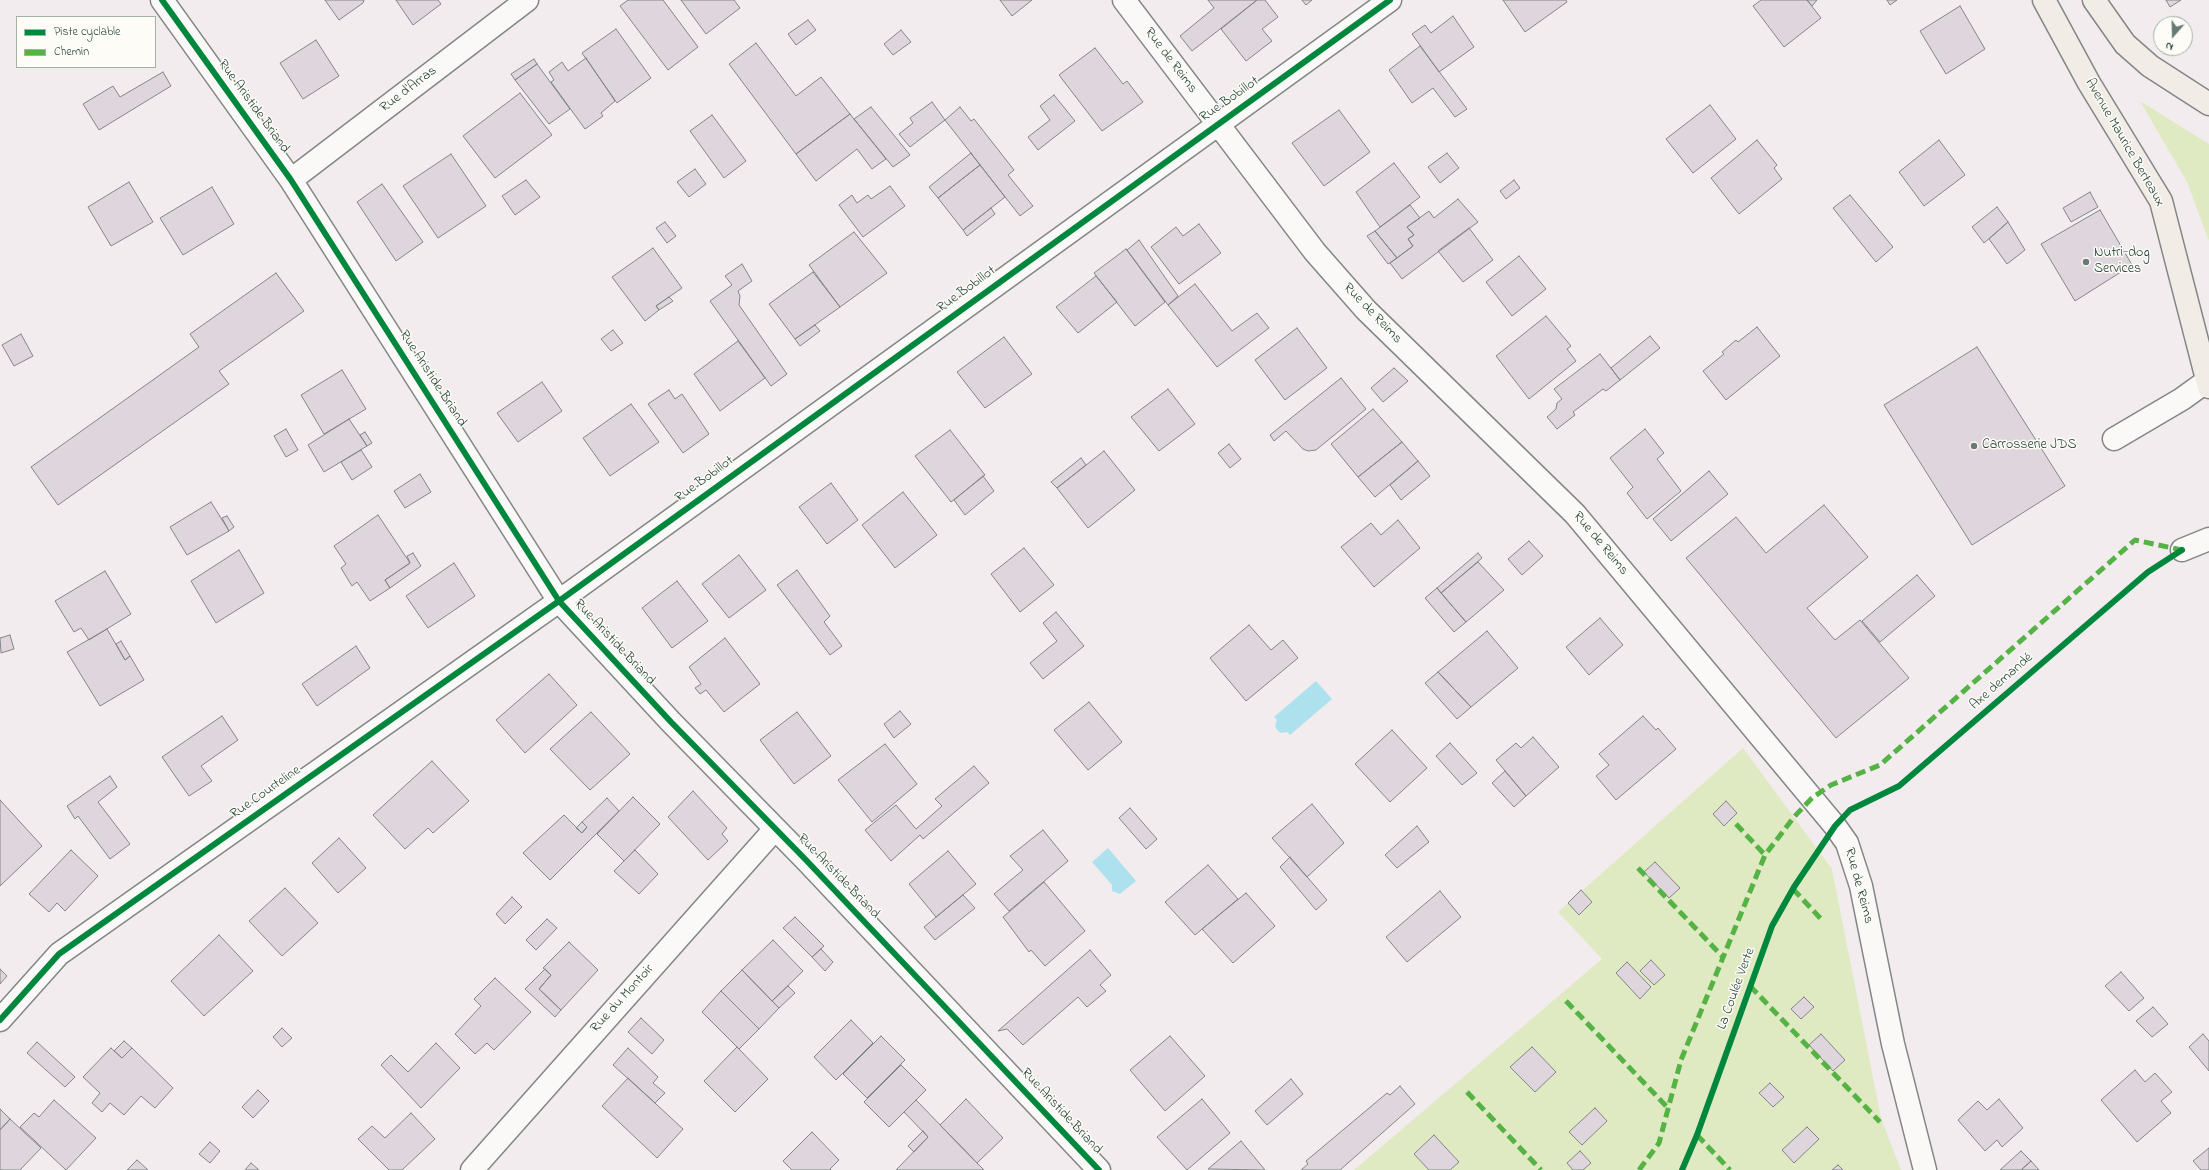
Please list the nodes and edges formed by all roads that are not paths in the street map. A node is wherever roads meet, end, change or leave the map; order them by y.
1 (162, 0) edge
2 (527, 0) edge
3 (1124, 0) edge
4 (1390, 0) edge
5 (2044, 0) edge
6 (2094, 0) edge
7 (2209, 104) edge
8 (1217, 123) junction
9 (291, 180) junction
10 (2208, 382) edge
11 (2114, 439) dead end
12 (2209, 538) edge
13 (2182, 550) dead end
14 (559, 601) junction
15 (775, 829) junction
16 (0, 1020) edge
17 (472, 1170) edge
18 (1099, 1170) edge
19 (1925, 1170) edge

1 - 9 street, Rue Aristide Briand
2 - 9 street, Rue d'Arras
3 - 8 street, Rue de Reims
4 - 8 street, Rue Bobillot
5 - 10 main road, Avenue Maurice Berteaux
6 - 7 main road
8 - 14 street, Rue Bobillot
8 - 19 street, Rue de Reims
9 - 14 street, Rue Aristide Briand
10 - 11 street
12 - 13 street
14 - 15 street, Rue Aristide Briand
14 - 16 street, Rue Courteline
15 - 17 street, Rue du Montoir
15 - 18 street, Rue Aristide Briand

